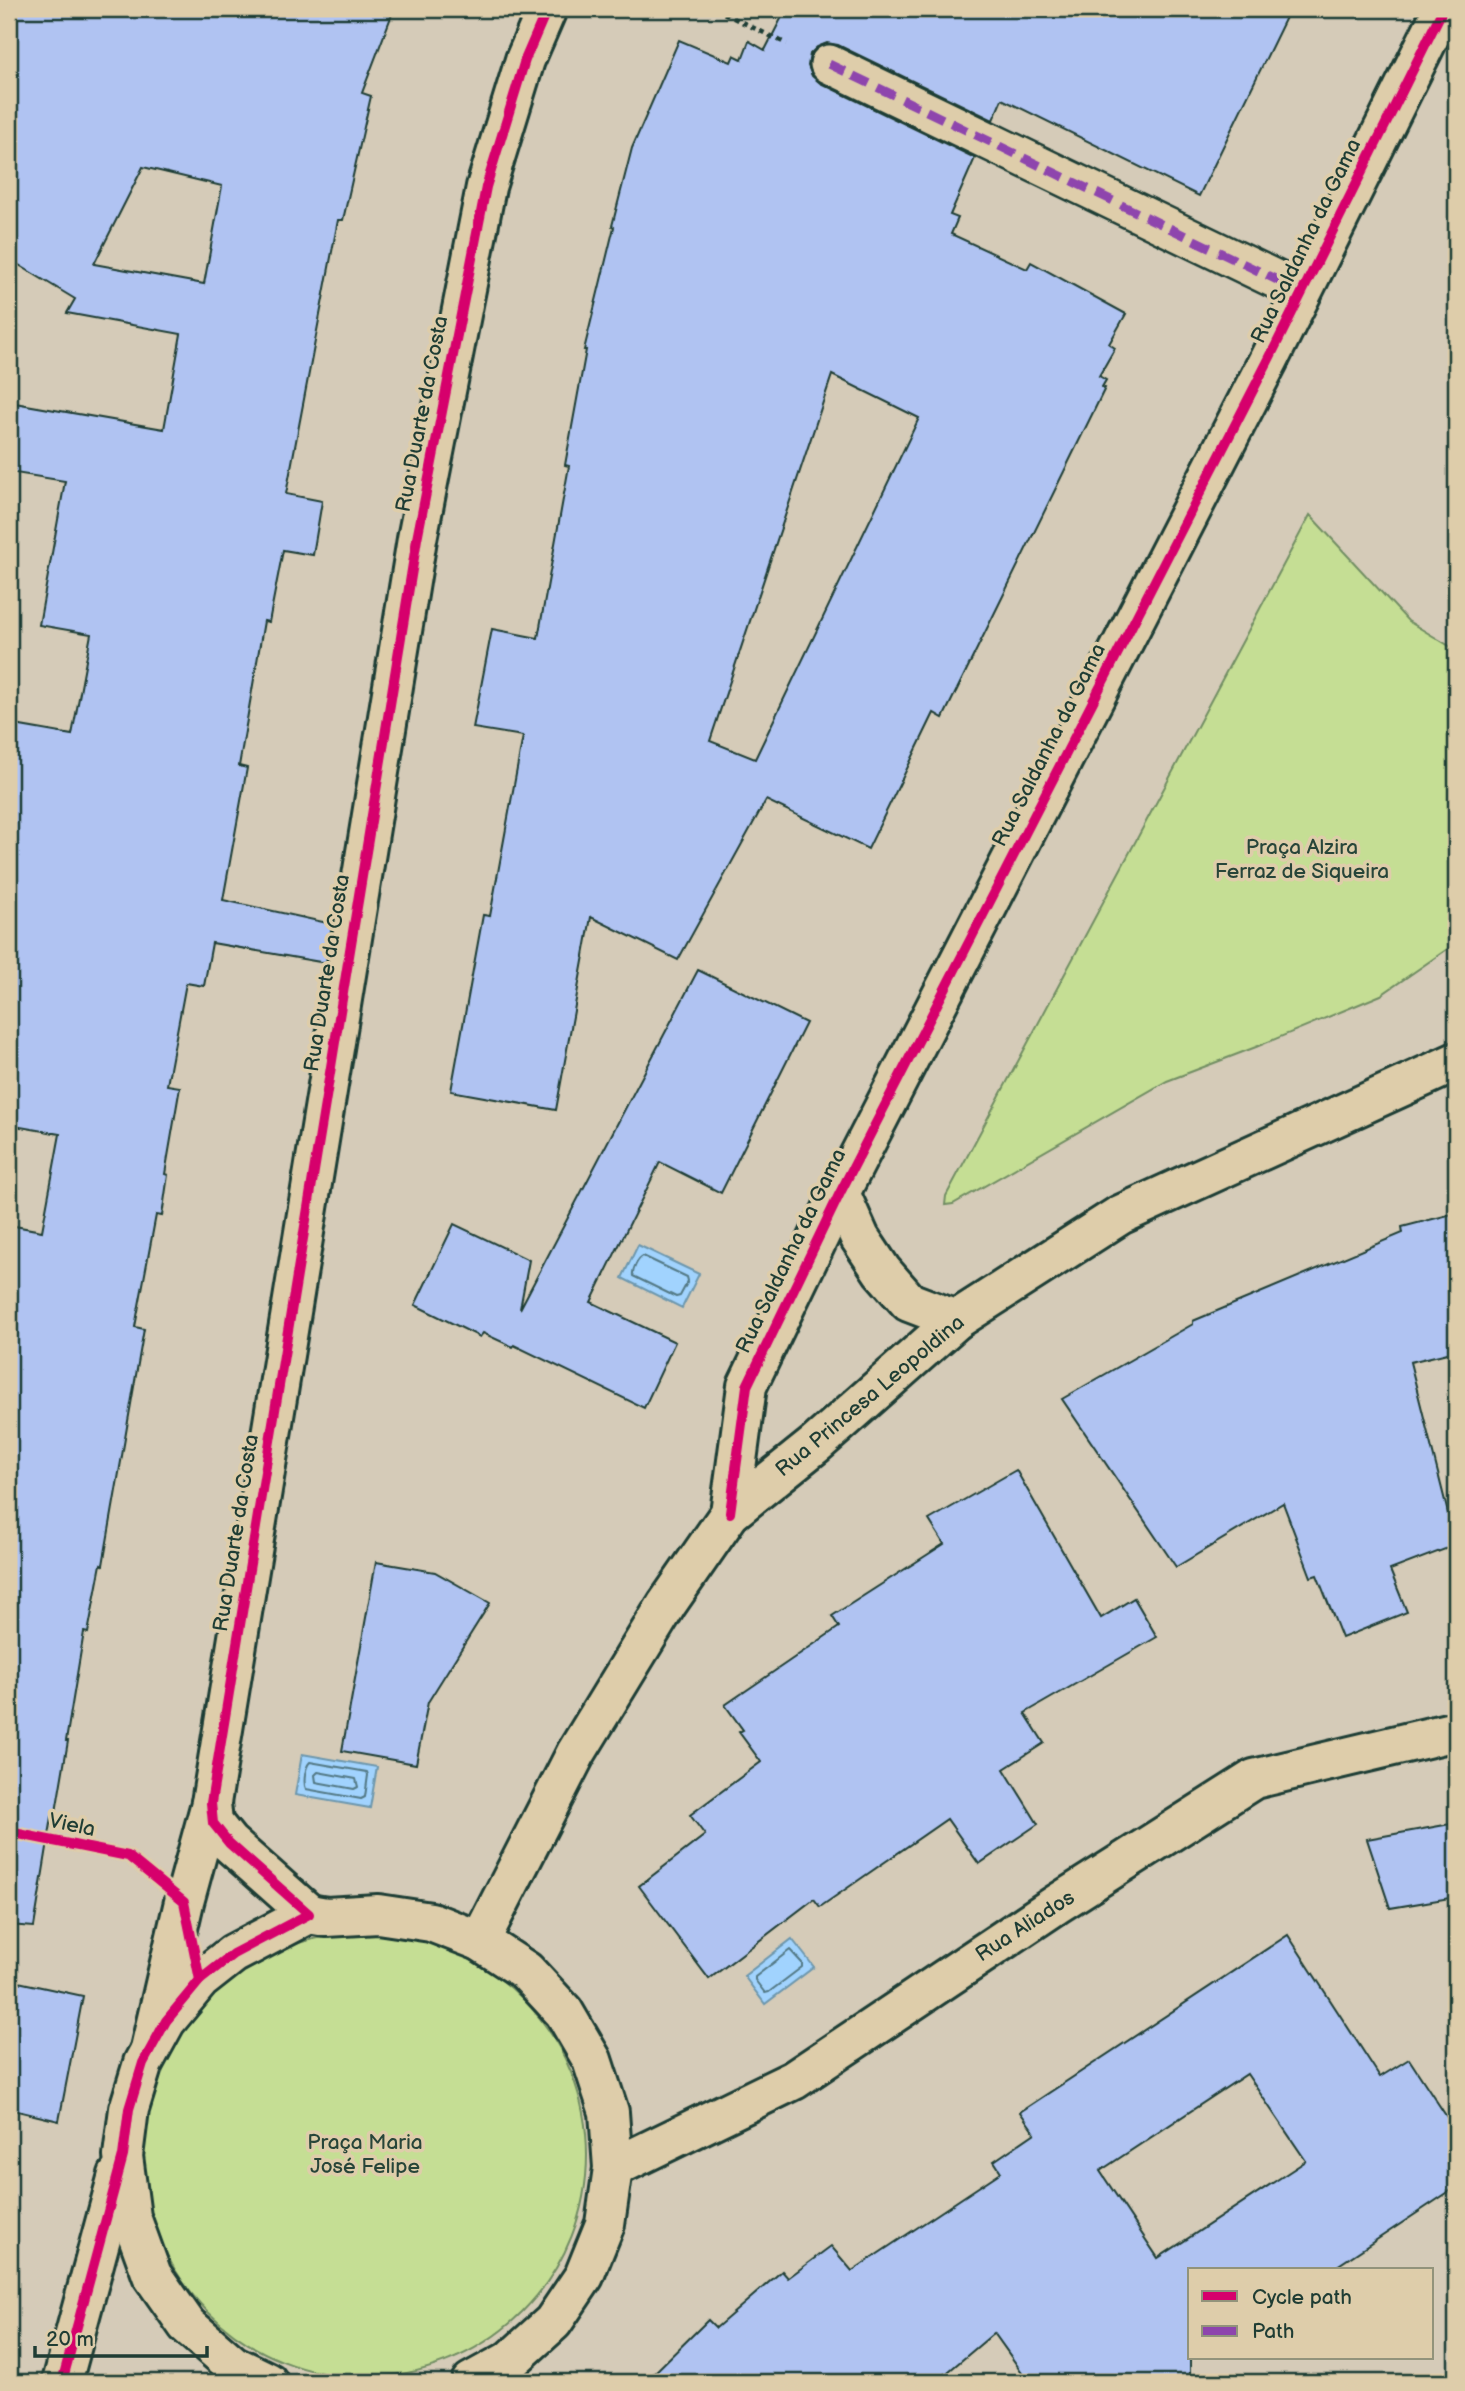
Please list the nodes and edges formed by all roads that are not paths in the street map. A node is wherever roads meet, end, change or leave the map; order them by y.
1 (547, 9) edge
2 (1443, 9) edge
3 (829, 64) road end
4 (1302, 292) junction
5 (1456, 1062) edge
6 (840, 1193) junction
7 (956, 1320) junction
8 (730, 1513) junction
9 (1456, 1731) edge
10 (211, 1803) junction
11 (309, 1914) junction
12 (480, 1941) junction
13 (150, 2049) junction
14 (123, 2156) junction
15 (613, 2168) junction
16 (62, 2382) edge
17 (268, 2382) edge
18 (471, 2382) edge

1 - 10 street, Rua Duarte da Costa
2 - 4 street, Rua Saldanha da Gama
3 - 4 street
4 - 6 street, Rua Saldanha da Gama
5 - 7 street, Rua Princesa Leopoldina
6 - 7 street, Rua Saldanha da Gama
6 - 8 street, Rua Saldanha da Gama
7 - 8 street, Rua Princesa Leopoldina
8 - 12 street, Rua Princesa Leopoldina
9 - 15 street, Rua Aliados
10 - 11 street, Rua Duarte da Costa
10 - 13 street, Rua Duarte da Costa
11 - 12 street
11 - 13 street
12 - 15 street
13 - 14 street
14 - 16 street
14 - 17 street
15 - 18 street

